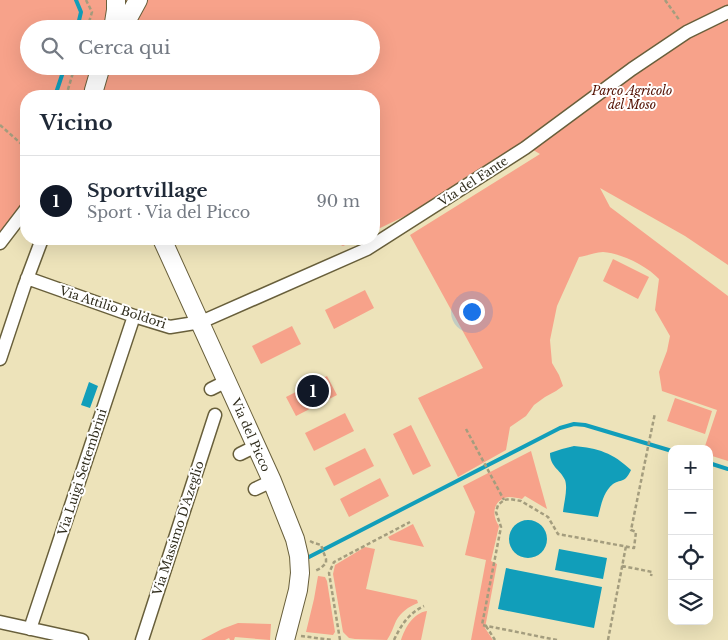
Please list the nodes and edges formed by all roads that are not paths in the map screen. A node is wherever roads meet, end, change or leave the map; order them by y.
1 (116, 0) edge
2 (138, 0) edge
3 (728, 12) edge
4 (114, 20) edge
5 (127, 20) edge
6 (98, 75) edge
7 (109, 75) edge
8 (94, 90) edge
9 (106, 90) edge
10 (20, 217) edge
11 (380, 241) edge
12 (0, 243) edge
13 (40, 245) edge
14 (165, 245) edge
15 (373, 245) edge
16 (27, 278) junction
17 (134, 316) junction
18 (198, 323) junction
19 (0, 359) edge
20 (215, 415) dead end
21 (256, 446) junction
22 (240, 454) dead end
23 (272, 481) junction
24 (255, 489) dead end
25 (0, 622) edge
26 (30, 629) junction
27 (286, 637) edge
28 (82, 640) edge
29 (142, 640) edge

1 - 4 main road
2 - 5 main road
3 - 11 street, Via del Fante
6 - 8 main road
7 - 9 main road
10 - 12 street
13 - 16 street
14 - 18 main road, Via del Picco
15 - 18 street, Via del Fante
16 - 17 street, Via Attilio Boldori
16 - 19 street
17 - 18 street, Via Attilio Boldori
17 - 26 street, Via Luigi Settembrini
18 - 21 main road, Via del Picco
20 - 29 street, Via Massimo D'Azeglio
21 - 22 street
21 - 23 main road, Via del Picco
23 - 24 street
23 - 27 main road, Via del Picco
25 - 26 street
26 - 28 street

